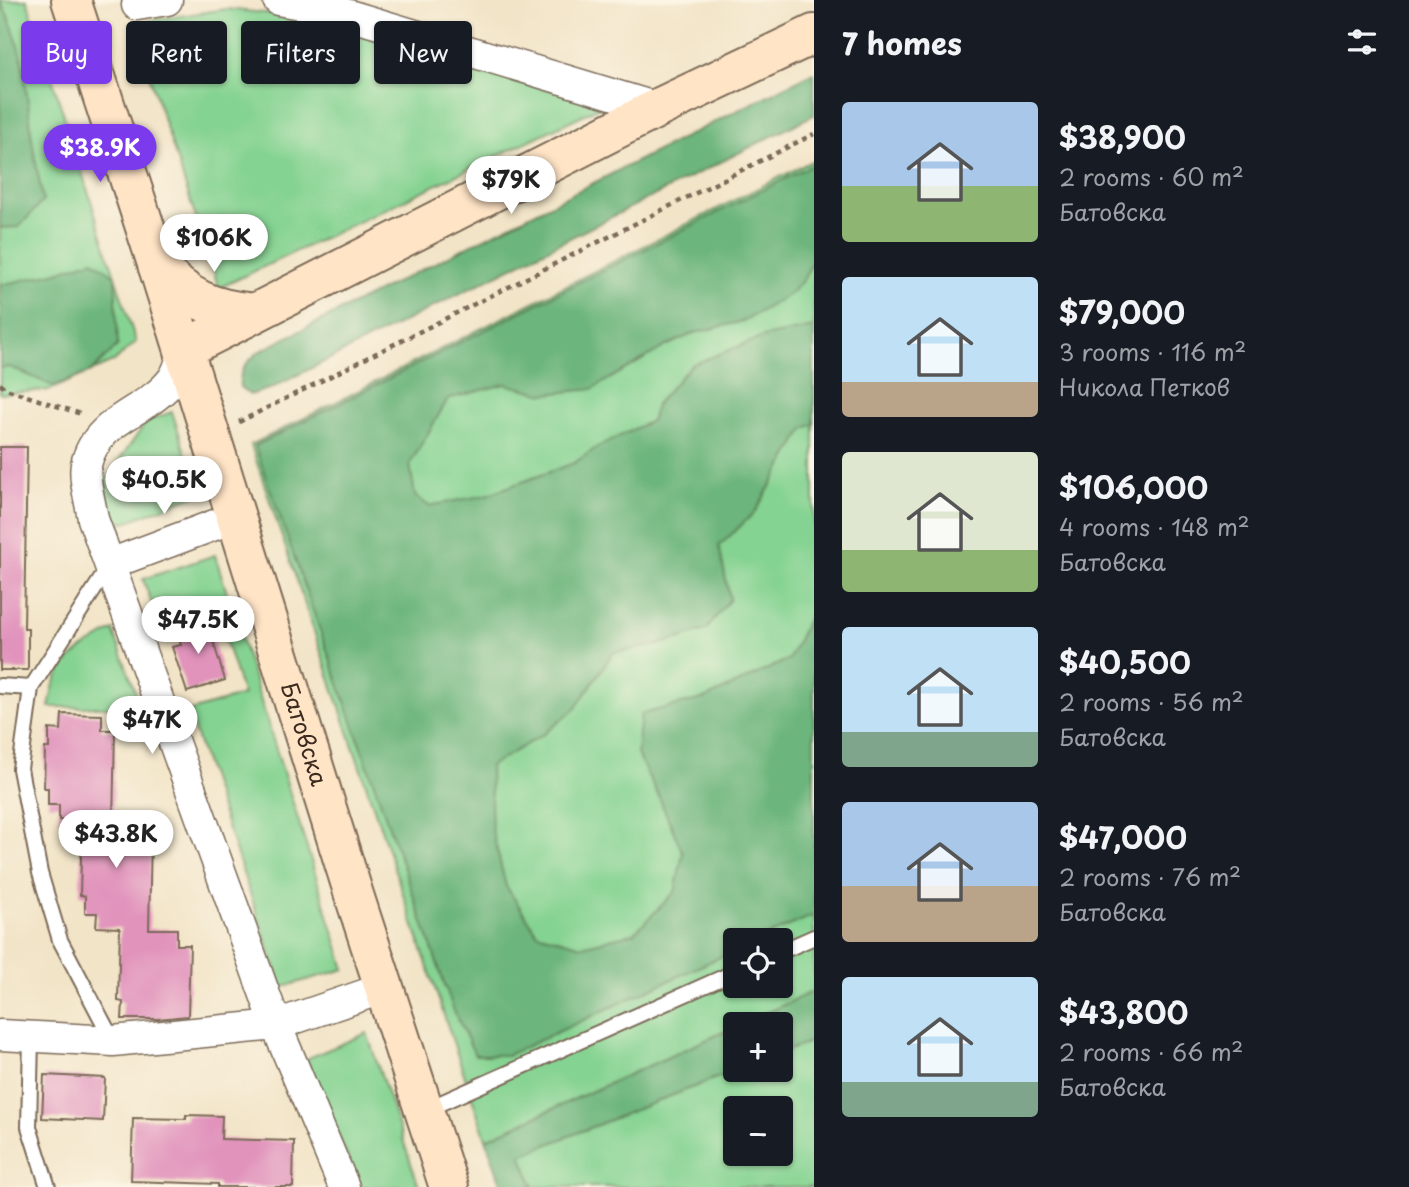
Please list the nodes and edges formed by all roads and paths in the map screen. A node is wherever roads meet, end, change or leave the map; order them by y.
1 (71, 0) edge
2 (167, 0) edge
3 (278, 0) edge
4 (137, 5) dead end
5 (814, 34) edge
6 (658, 108) junction
7 (814, 134) edge
8 (158, 267) junction
9 (254, 313) junction
10 (184, 349) junction
11 (0, 384) edge
12 (111, 424) junction
13 (211, 436) junction
14 (236, 517) junction
15 (110, 564) junction
16 (0, 686) edge
17 (31, 688) junction
18 (814, 937) edge
19 (793, 946) edge
20 (723, 977) edge
21 (384, 988) junction
22 (276, 1025) junction
23 (0, 1035) edge
24 (31, 1038) junction
25 (113, 1041) junction
26 (424, 1111) junction
27 (48, 1187) edge
28 (344, 1187) edge
29 (449, 1187) edge

1 - 8 street, Батовска
2 - 4 street
3 - 6 street
5 - 6 street
6 - 9 street
7 - 13 path
8 - 9 street
8 - 10 street, Батовска
9 - 10 street
10 - 12 street
10 - 13 street, Батовска
11 - 12 path
12 - 15 street
13 - 14 street, Батовска
14 - 15 street
14 - 21 street, Батовска
15 - 17 lane
15 - 22 street
16 - 17 lane
17 - 25 lane
18 - 19 lane
20 - 26 lane
21 - 22 street
21 - 26 street, Батовска
22 - 25 street
22 - 28 street
23 - 24 street
24 - 25 street
24 - 27 lane
26 - 29 street, Батовска

